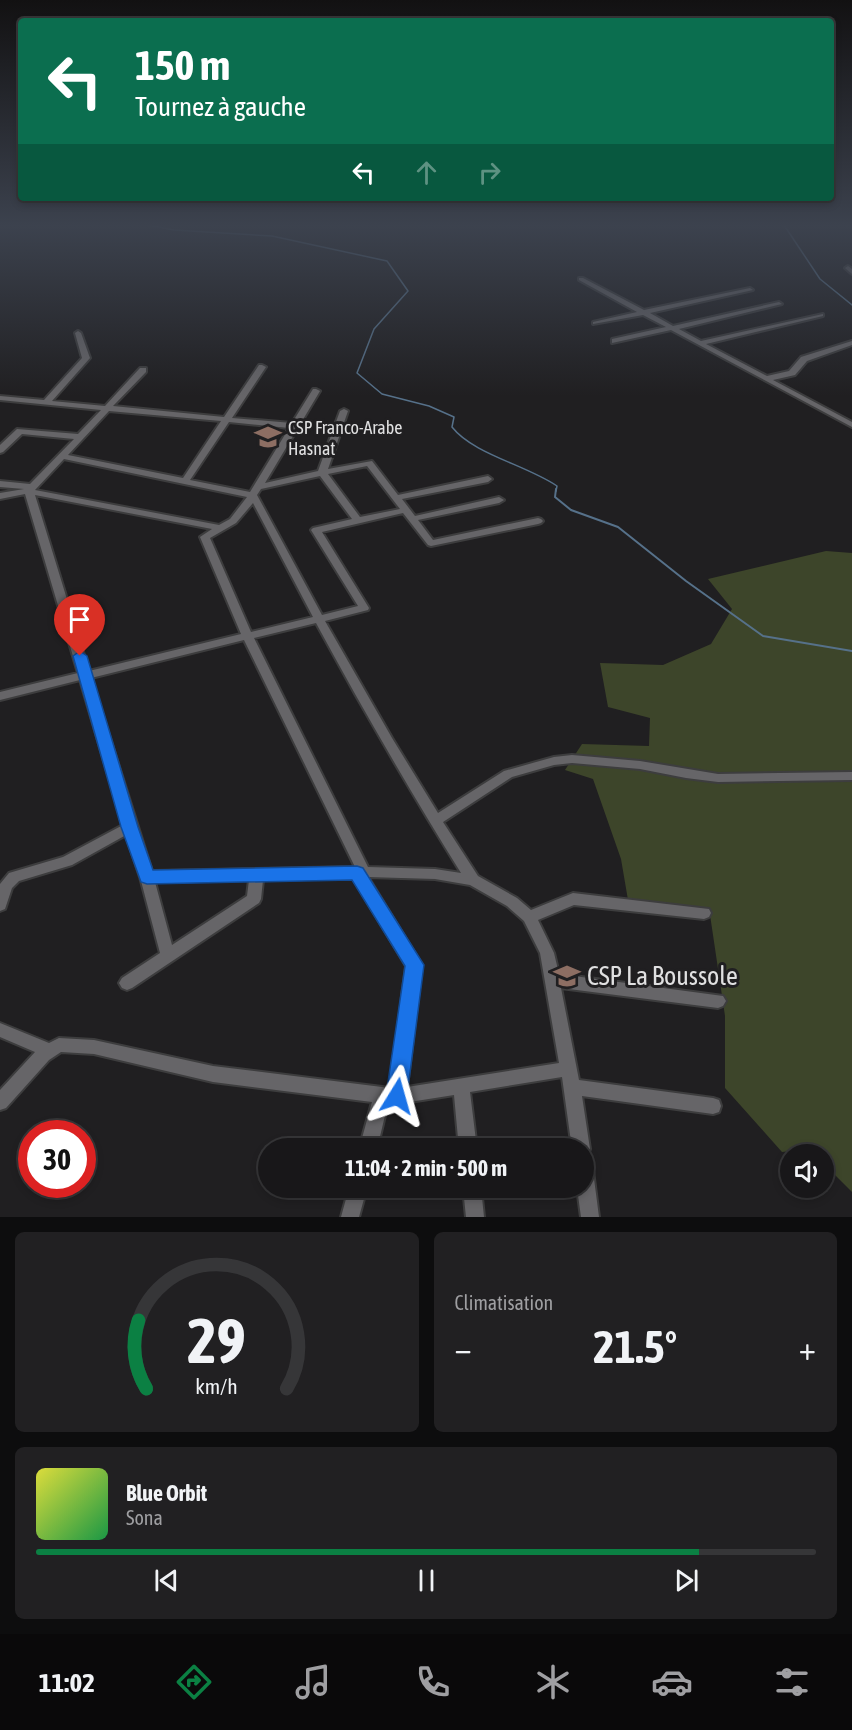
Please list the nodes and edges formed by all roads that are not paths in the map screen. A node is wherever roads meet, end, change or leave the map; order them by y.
1 (586, 282) edge
2 (750, 290) dead end
3 (779, 304) dead end
4 (644, 313) junction
5 (821, 315) dead end
6 (595, 323) dead end
7 (671, 328) junction
8 (78, 333) dead end
9 (615, 340) dead end
10 (699, 343) junction
11 (852, 343) edge
12 (262, 367) dead end
13 (143, 370) dead end
14 (766, 380) junction
15 (316, 390) dead end
16 (0, 398) edge
17 (46, 402) junction
18 (107, 408) junction
19 (345, 411) dead end
20 (226, 420) junction
21 (852, 425) edge
22 (294, 426) junction
23 (80, 437) junction
24 (0, 450) edge
25 (62, 456) junction
26 (322, 473) junction
27 (488, 479) dead end
28 (184, 481) junction
29 (0, 484) edge
30 (31, 489) junction
31 (255, 491) junction
32 (0, 496) edge
33 (396, 498) junction
34 (499, 500) dead end
35 (409, 515) junction
36 (538, 520) dead end
37 (358, 521) junction
38 (220, 528) junction
39 (318, 620) junction
40 (248, 637) junction
41 (86, 675) junction
42 (0, 696) edge
43 (852, 776) edge
44 (435, 821) junction
45 (130, 827) junction
46 (361, 872) junction
47 (256, 875) junction
48 (7, 877) edge
49 (147, 877) junction
50 (473, 880) junction
51 (0, 905) edge
52 (704, 913) dead end
53 (529, 917) junction
54 (168, 956) junction
55 (553, 980) junction
56 (127, 983) dead end
57 (718, 1001) dead end
58 (0, 1030) edge
59 (48, 1050) junction
60 (568, 1069) junction
61 (461, 1086) junction
62 (572, 1087) junction
63 (389, 1096) junction
64 (0, 1102) edge
65 (713, 1106) dead end
66 (372, 1138) edge
67 (467, 1138) edge
68 (579, 1138) edge
69 (355, 1198) edge
70 (473, 1198) edge
71 (588, 1198) edge
72 (350, 1217) edge
73 (475, 1217) edge
74 (590, 1217) edge

1 - 4 street
2 - 4 street
3 - 7 street
4 - 6 street
4 - 7 street
5 - 10 street
7 - 9 street
7 - 10 street
8 - 17 street
10 - 14 street
11 - 14 street
12 - 20 street
13 - 18 street
14 - 21 street
15 - 22 street
16 - 17 street
17 - 18 street
18 - 20 street
18 - 23 street
19 - 26 street
20 - 22 street
20 - 28 street
22 - 31 street
23 - 24 street
23 - 25 street
25 - 28 street
25 - 30 street
26 - 31 street
26 - 33 street
26 - 37 street
27 - 33 street
28 - 31 street
29 - 30 street
30 - 32 street
30 - 38 street
30 - 41 street
31 - 38 street
31 - 39 street
33 - 35 street
34 - 35 street
35 - 36 street
35 - 37 street
37 - 39 street
38 - 40 street
39 - 40 street
39 - 44 street
40 - 41 street
40 - 46 street
41 - 42 street
41 - 45 street
43 - 44 street
44 - 50 street
45 - 48 street
45 - 49 street
46 - 47 street
46 - 50 street
46 - 63 street
47 - 49 street
47 - 54 street
48 - 51 street
49 - 54 street
50 - 53 street
52 - 53 street
53 - 55 street
54 - 56 street
55 - 57 street
55 - 60 street
58 - 59 street
59 - 63 street
59 - 64 street
60 - 61 street
60 - 62 street
61 - 63 street
61 - 67 street
62 - 65 street
62 - 68 street
63 - 66 street
69 - 72 street
70 - 73 street
71 - 74 street

